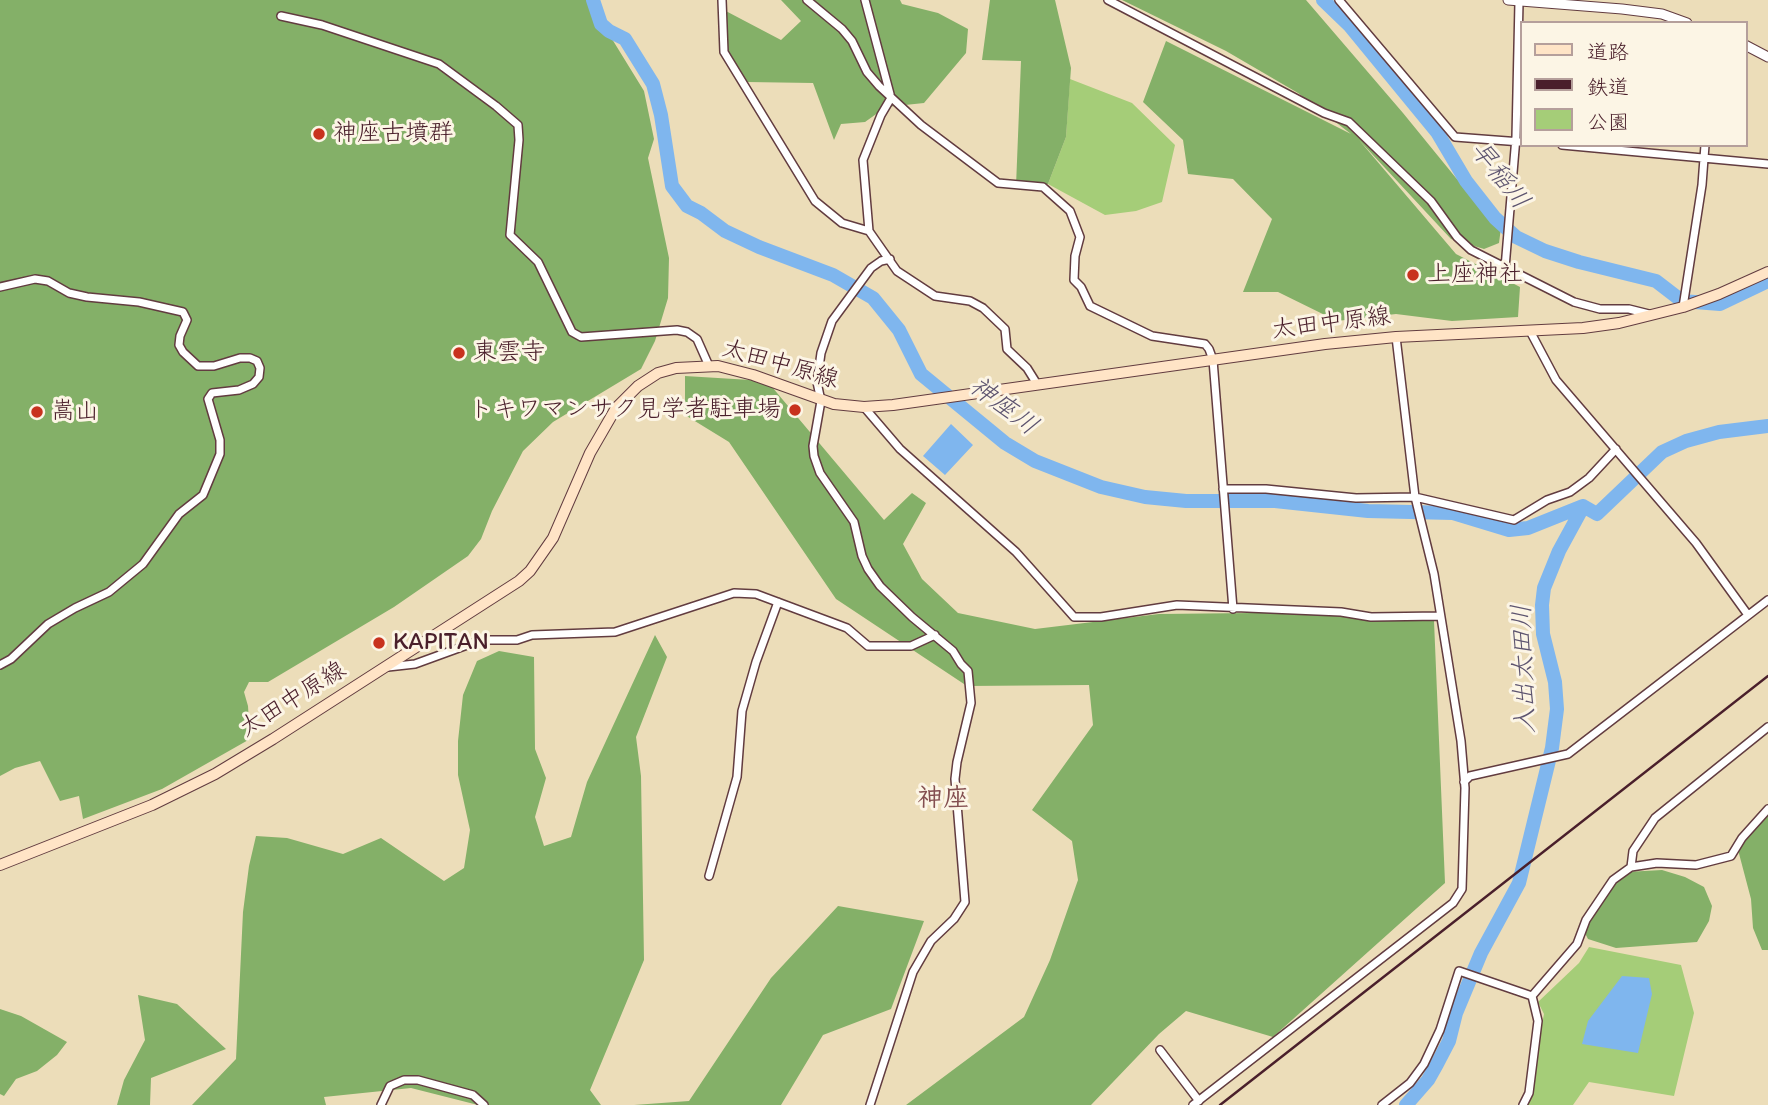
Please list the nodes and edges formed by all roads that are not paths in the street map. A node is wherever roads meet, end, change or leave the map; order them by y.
1 (722, 0) edge
2 (807, 0) edge
3 (865, 0) edge
4 (1108, 0) edge
5 (1339, 0) edge
6 (1508, 0) edge
7 (1519, 2) junction
8 (281, 16) dead end
9 (1681, 21) edge
10 (1747, 47) edge
11 (1768, 57) edge
12 (891, 98) junction
13 (1518, 142) edge
14 (1584, 147) edge
15 (1705, 147) edge
16 (1705, 158) junction
17 (1768, 164) edge
18 (869, 232) junction
19 (890, 260) junction
20 (1505, 268) junction
21 (1768, 272) edge
22 (0, 287) edge
23 (1683, 307) junction
24 (1651, 315) junction
25 (1530, 331) junction
26 (1396, 337) junction
27 (1213, 360) junction
28 (709, 366) junction
29 (1037, 384) junction
30 (821, 401) junction
31 (864, 407) junction
32 (1616, 449) junction
33 (1223, 489) junction
34 (1415, 497) junction
35 (1768, 600) edge
36 (778, 602) junction
37 (1233, 609) junction
38 (1748, 615) junction
39 (1440, 616) junction
40 (935, 635) junction
41 (0, 665) edge
42 (386, 667) junction
43 (1768, 727) edge
44 (1464, 782) junction
45 (1768, 809) edge
46 (0, 865) edge
47 (1631, 867) junction
48 (709, 876) dead end
49 (1532, 996) junction
50 (1160, 1050) dead end
51 (1196, 1103) edge
52 (381, 1105) edge
53 (484, 1105) edge
54 (870, 1105) edge
55 (1382, 1105) edge
56 (1523, 1105) edge

1 - 18 street
2 - 12 street
3 - 12 street
4 - 20 street
5 - 13 street
6 - 7 street
7 - 9 street
7 - 13 street
8 - 28 street
10 - 11 street
12 - 18 street
12 - 27 street
13 - 20 street
14 - 16 street
15 - 16 street
16 - 17 street
16 - 23 street
18 - 19 street
19 - 29 street
19 - 30 street
20 - 24 street
21 - 23 main road, 太田中原線
22 - 41 street
23 - 24 main road, 太田中原線
24 - 25 main road, 太田中原線
25 - 26 main road, 太田中原線
25 - 32 street
26 - 27 main road, 太田中原線
26 - 34 street
27 - 29 main road, 太田中原線
27 - 33 street
28 - 30 main road, 太田中原線
28 - 42 main road, 太田中原線
29 - 31 main road, 太田中原線
30 - 31 main road, 太田中原線
30 - 40 street
31 - 37 street
32 - 34 street
32 - 38 street
33 - 34 street
33 - 37 street
34 - 39 street
35 - 38 street
36 - 40 street
36 - 42 street
36 - 48 street
37 - 39 street
38 - 44 street
39 - 44 street
40 - 54 street
42 - 46 main road, 太田中原線
43 - 47 street
44 - 51 street
45 - 47 street
47 - 49 street
49 - 55 street
49 - 56 street
50 - 51 street
52 - 53 street

